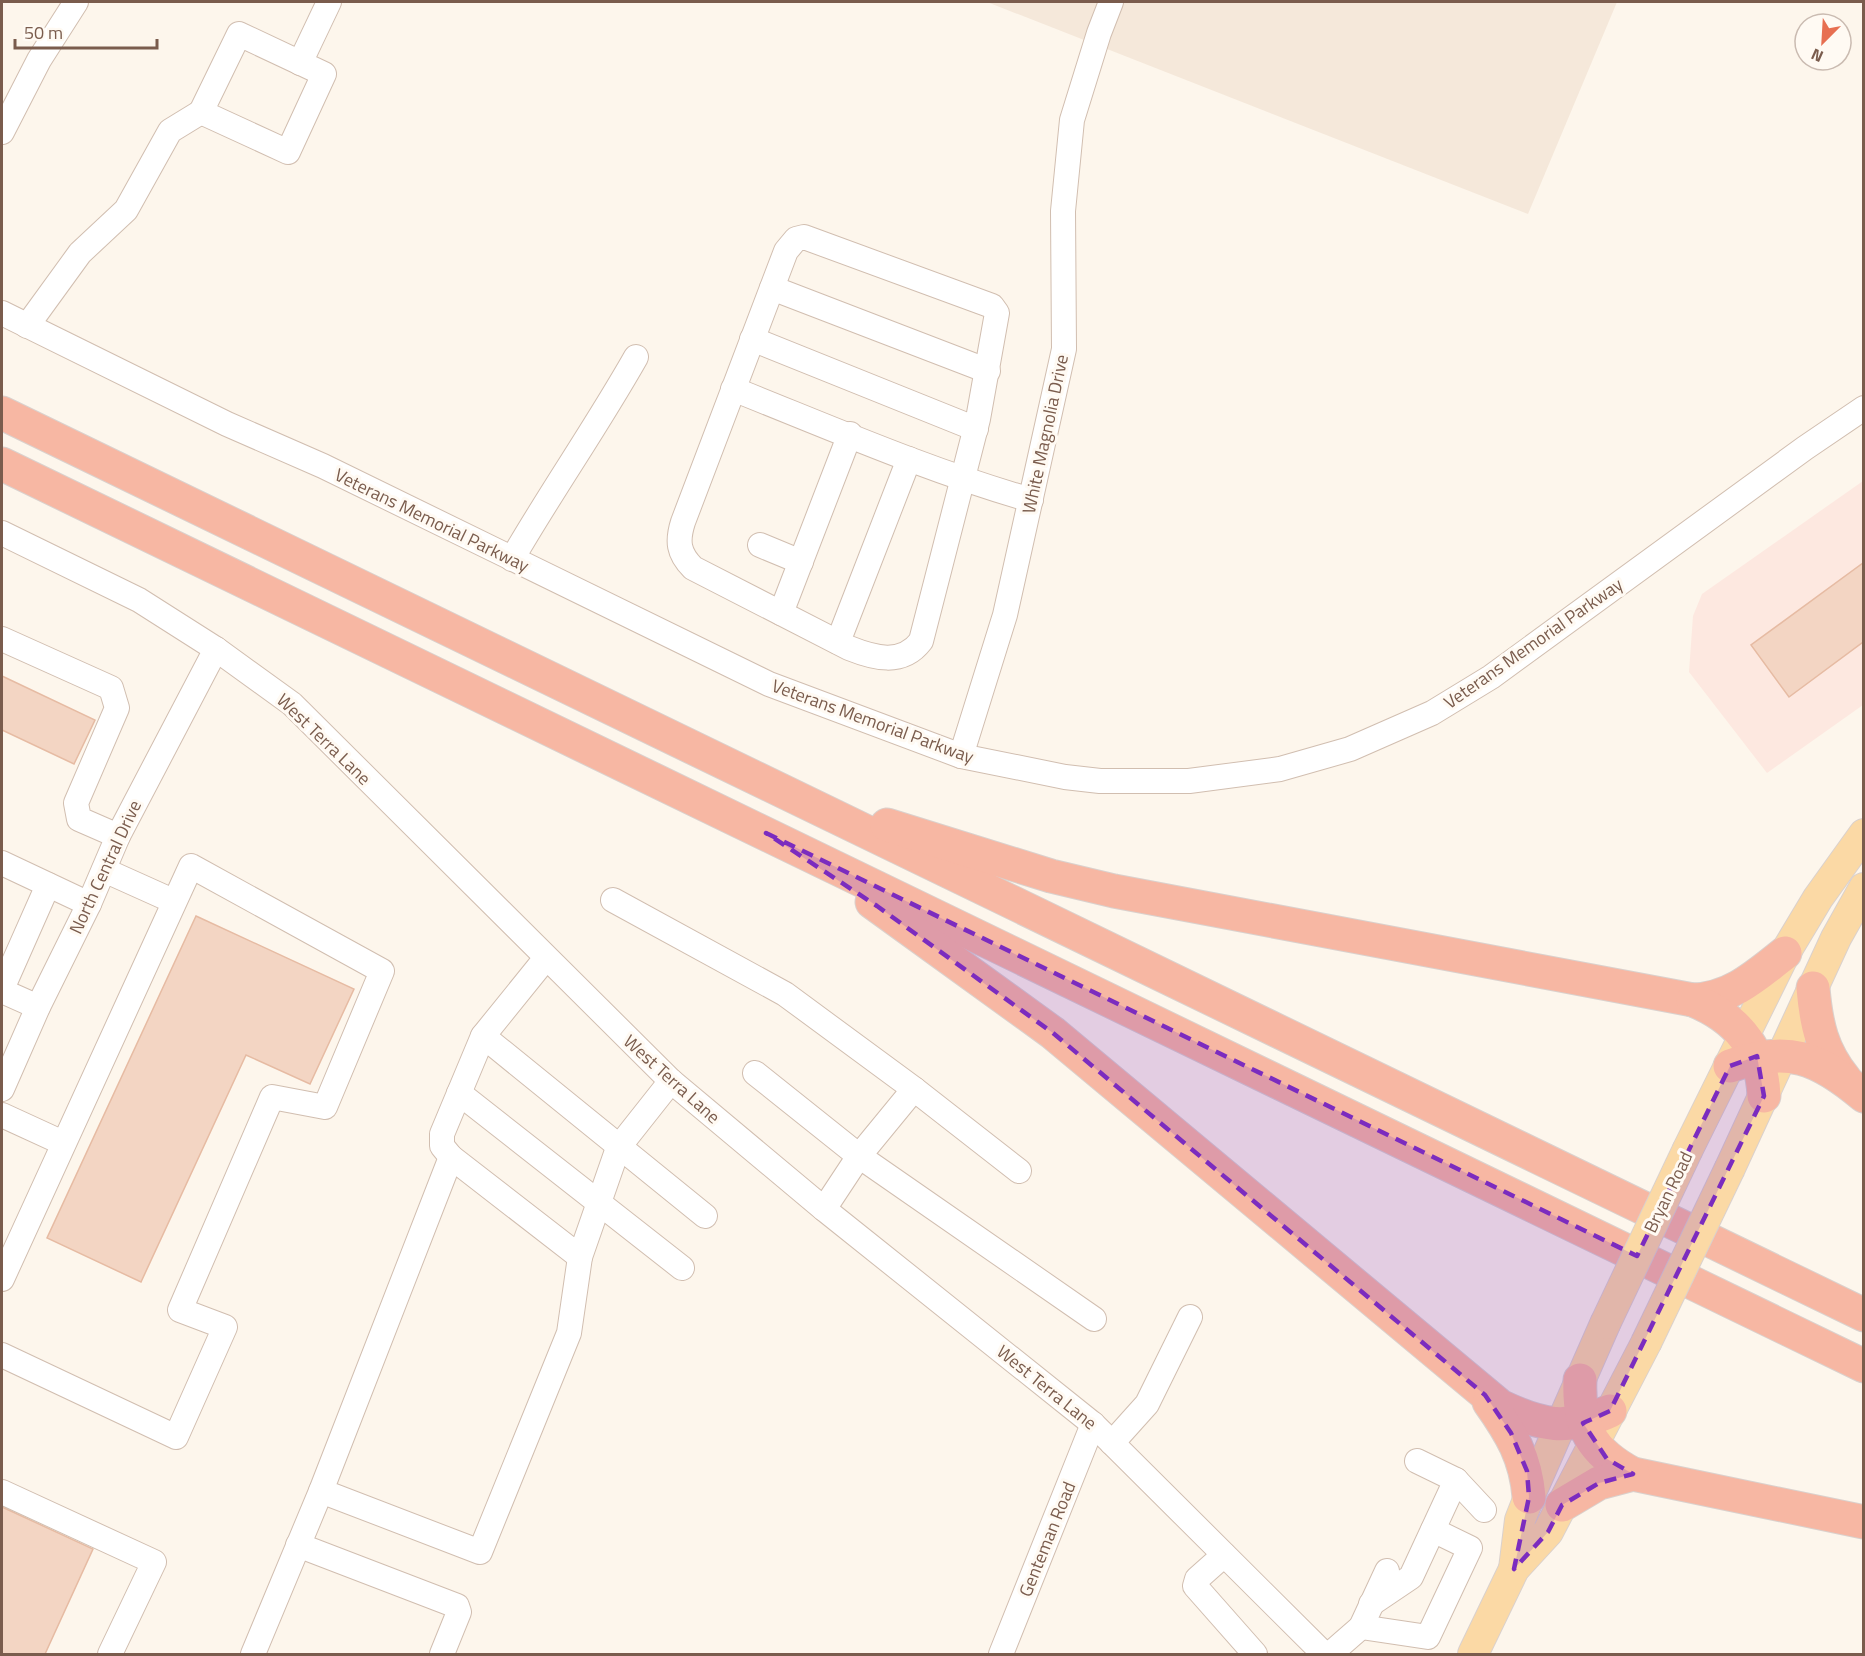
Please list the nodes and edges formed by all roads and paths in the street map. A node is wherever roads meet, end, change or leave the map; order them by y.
1 (76, 2) edge
2 (328, 2) edge
3 (1111, 2) edge
4 (300, 63) junction
5 (201, 112) junction
6 (2, 132) edge
7 (772, 288) junction
8 (2, 313) edge
9 (27, 326) junction
10 (752, 339) junction
11 (636, 357) dead end
12 (988, 371) junction
13 (740, 392) junction
14 (1863, 408) edge
15 (2, 413) edge
16 (976, 429) junction
17 (848, 438) junction
18 (909, 459) junction
19 (2, 464) edge
20 (964, 479) junction
21 (1031, 500) junction
22 (2, 533) edge
23 (760, 545) dead end
24 (512, 559) junction
25 (801, 562) junction
26 (781, 613) junction
27 (2, 639) edge
28 (838, 642) junction
29 (216, 649) junction
30 (961, 756) junction
31 (805, 802) junction
32 (766, 833) junction
33 (1863, 834) edge
34 (118, 836) junction
35 (2, 863) edge
36 (104, 870) junction
37 (48, 885) junction
38 (1863, 888) edge
39 (613, 900) dead end
40 (173, 901) junction
41 (89, 904) junction
42 (1785, 953) junction
43 (546, 958) junction
44 (1813, 988) junction
45 (2, 990) edge
46 (1693, 1000) junction
47 (38, 1007) junction
48 (483, 1036) junction
49 (1753, 1053) junction
50 (755, 1073) dead end
51 (671, 1081) junction
52 (2, 1089) edge
53 (914, 1089) junction
54 (1856, 1089) edge
55 (459, 1093) junction
56 (1764, 1096) joint
57 (2, 1115) edge
58 (63, 1143) junction
59 (618, 1148) junction
60 (859, 1156) junction
61 (451, 1157) junction
62 (1019, 1171) dead end
63 (600, 1203) junction
64 (824, 1209) junction
65 (705, 1216) dead end
66 (580, 1257) junction
67 (682, 1268) dead end
68 (2, 1279) edge
69 (1863, 1315) edge
70 (1190, 1317) dead end
71 (1094, 1319) dead end
72 (2, 1355) edge
73 (1863, 1366) edge
74 (1580, 1380) joint
75 (1485, 1395) junction
76 (1093, 1424) junction
77 (1586, 1426) junction
78 (1112, 1443) junction
79 (1417, 1461) dead end
80 (1633, 1474) junction
81 (1456, 1480) junction
82 (321, 1491) junction
83 (2, 1492) edge
84 (1529, 1497) junction
85 (1562, 1505) junction
86 (1484, 1510) dead end
87 (1863, 1522) edge
88 (1433, 1530) junction
89 (298, 1545) junction
90 (1224, 1555) junction
91 (1514, 1569) junction
92 (1386, 1571) dead end
93 (1371, 1604) junction
94 (1361, 1627) junction
95 (110, 1654) edge
96 (253, 1654) edge
97 (442, 1654) edge
98 (1001, 1654) edge
99 (1255, 1654) edge
100 (1324, 1654) edge
101 (1330, 1654) edge
102 (1473, 1654) edge

1 - 6 street
2 - 4 street
3 - 21 street, White Magnolia Drive
4 - 5 street
4 - 5 street
5 - 9 street
7 - 10 street
7 - 12 street
7 - 12 street
8 - 9 street, Veterans Memorial Parkway
9 - 24 street, Veterans Memorial Parkway
10 - 13 street
10 - 16 street
11 - 24 street
12 - 16 street
13 - 17 street
13 - 26 street
14 - 30 street, Veterans Memorial Parkway
15 - 31 highway
16 - 20 street
17 - 18 street
17 - 25 street
18 - 20 street
18 - 28 street
19 - 32 highway
20 - 21 street
20 - 28 street
21 - 30 street, White Magnolia Drive
22 - 29 street, West Terra Lane
23 - 25 street
24 - 30 street, Veterans Memorial Parkway
25 - 26 street
26 - 28 street
27 - 34 street
29 - 34 street, North Central Drive
29 - 43 street, West Terra Lane
31 - 46 highway
31 - 69 highway
32 - 73 highway
32 - 75 highway
33 - 42 main road, Bryan Road
34 - 36 street, North Central Drive
35 - 37 street
36 - 40 street
36 - 41 street, North Central Drive
37 - 41 street
37 - 45 street
38 - 44 main road, Bryan Road
39 - 53 street
40 - 58 street
40 - 72 street
41 - 47 street, North Central Drive
42 - 46 highway
42 - 49 main road, Bryan Road
43 - 48 street
43 - 51 street, West Terra Lane
44 - 49 main road, Bryan Road
44 - 54 highway
45 - 47 street
46 - 49 highway
47 - 52 street, North Central Drive
48 - 55 street
48 - 59 street
49 - 54 highway
49 - 56 highway
49 - 74 main road, Bryan Road, bridge
50 - 60 street
51 - 59 street
51 - 64 street, West Terra Lane
53 - 60 street
53 - 62 street
55 - 61 street
55 - 63 street
56 - 77 main road, bridge
57 - 58 street
58 - 68 street
59 - 63 street
59 - 65 street
60 - 64 street
60 - 71 street
61 - 66 street
61 - 82 street
63 - 66 street
63 - 67 street
64 - 76 street, West Terra Lane
66 - 82 street
70 - 78 street
74 - 77 highway
75 - 77 highway
75 - 84 highway
76 - 78 street, West Terra Lane
76 - 98 street, Genteman Road
77 - 80 highway
77 - 84 main road
77 - 85 main road
78 - 90 street, West Terra Lane
79 - 81 street
80 - 85 highway
80 - 87 highway
81 - 86 street
81 - 88 street
82 - 89 street
83 - 95 street
84 - 91 main road
85 - 91 main road
88 - 93 street
88 - 94 street
89 - 96 street
89 - 97 street
90 - 99 street
90 - 100 street, West Terra Lane
91 - 102 main road
92 - 93 street
93 - 94 street
94 - 101 street

